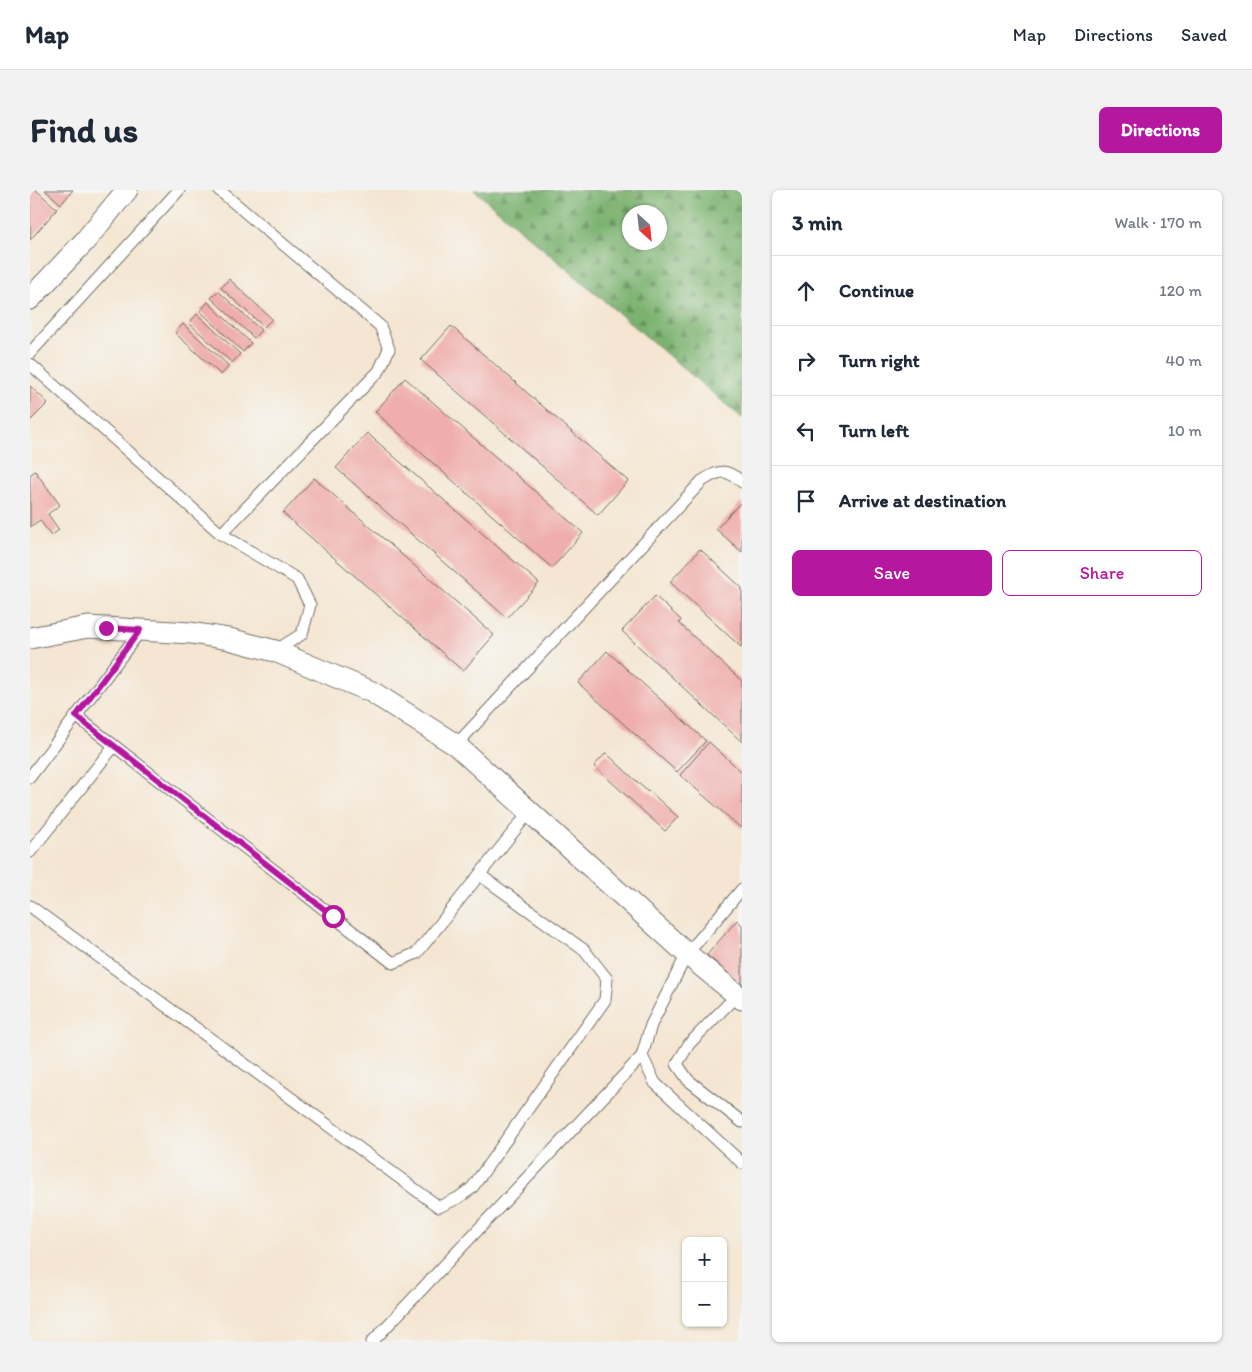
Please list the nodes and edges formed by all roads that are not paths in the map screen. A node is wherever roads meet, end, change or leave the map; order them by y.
1 (127, 190) edge
2 (180, 190) edge
3 (219, 190) edge
4 (30, 299) edge
5 (30, 353) edge
6 (30, 364) edge
7 (742, 482) edge
8 (221, 534) junction
9 (140, 630) junction
10 (30, 638) edge
11 (275, 652) junction
12 (76, 716) junction
13 (456, 745) junction
14 (114, 746) junction
15 (30, 777) edge
16 (530, 811) junction
17 (30, 852) edge
18 (480, 875) junction
19 (741, 891) edge
20 (30, 906) edge
21 (688, 954) junction
22 (739, 997) edge
23 (642, 1056) junction
24 (742, 1122) edge
25 (742, 1163) edge
26 (380, 1340) edge

1 - 4 street
2 - 5 lane
3 - 8 lane
6 - 8 lane
7 - 13 lane
8 - 11 lane
9 - 10 street
9 - 11 street
9 - 12 lane
11 - 13 street
12 - 14 lane
12 - 15 lane
13 - 16 street
14 - 17 lane
14 - 18 lane
16 - 18 lane
16 - 21 street
18 - 20 lane
19 - 21 lane
21 - 22 street
21 - 23 lane
22 - 24 lane
23 - 25 lane
23 - 26 lane

